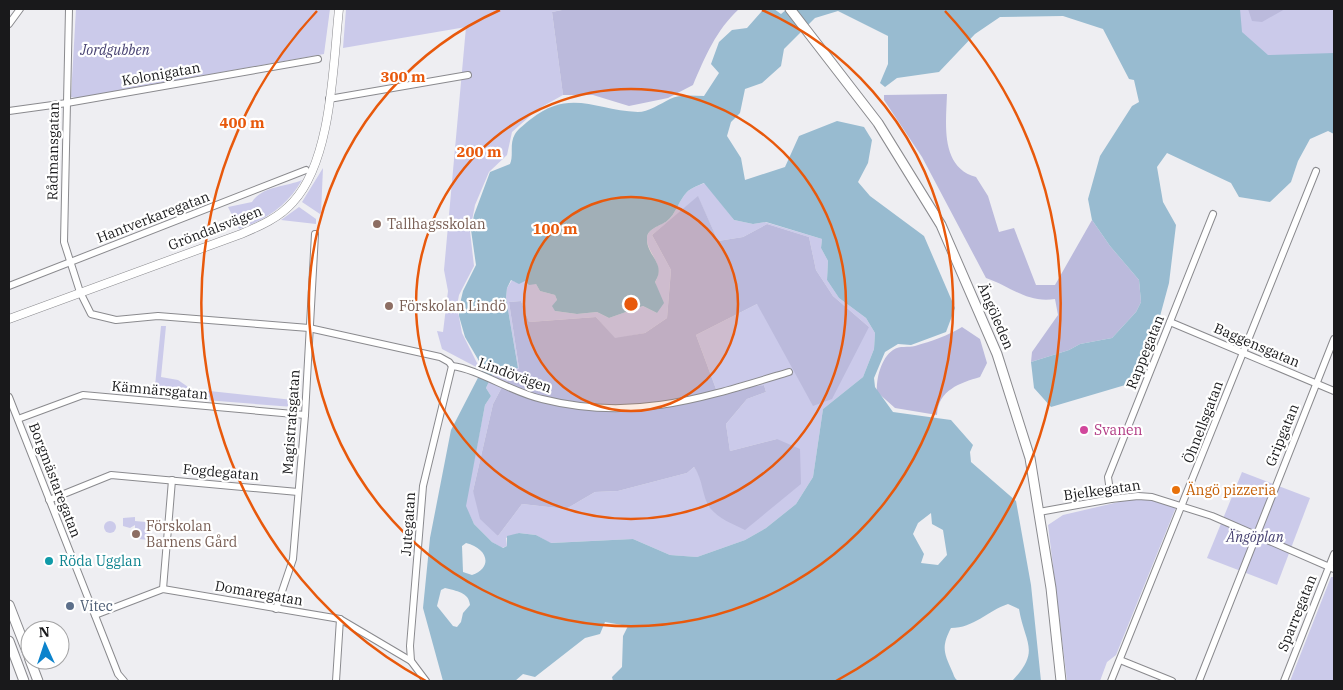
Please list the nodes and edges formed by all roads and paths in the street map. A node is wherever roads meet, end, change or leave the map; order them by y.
1 (10, 9) edge
2 (20, 9) edge
3 (69, 9) edge
4 (339, 9) edge
5 (790, 9) edge
6 (14, 17) junction
7 (9, 24) edge
8 (318, 59) dead end
9 (468, 75) dead end
10 (328, 99) junction
11 (67, 103) junction
12 (9, 111) edge
13 (306, 170) dead end
14 (1316, 171) dead end
15 (1212, 214) dead end
16 (315, 234) dead end
17 (71, 262) junction
18 (9, 286) edge
19 (80, 292) junction
20 (9, 319) edge
21 (1170, 322) junction
22 (265, 324) joint
23 (309, 328) junction
24 (1334, 338) edge
25 (1243, 353) junction
26 (452, 366) junction
27 (789, 372) dead end
28 (1316, 383) junction
29 (1334, 391) edge
30 (9, 397) edge
31 (305, 415) junction
32 (18, 419) junction
33 (172, 480) junction
34 (298, 492) junction
35 (1111, 499) junction
36 (49, 500) junction
37 (1183, 506) junction
38 (1039, 512) junction
39 (1255, 535) junction
40 (1334, 554) edge
41 (1332, 568) edge
42 (163, 589) junction
43 (9, 605) edge
44 (276, 609) junction
45 (95, 615) junction
46 (340, 619) junction
47 (20, 634) edge
48 (9, 641) edge
49 (1120, 660) junction
50 (411, 661) junction
51 (24, 681) edge
52 (124, 681) edge
53 (336, 681) edge
54 (426, 681) edge
55 (1061, 681) edge
56 (1111, 681) edge
57 (1172, 681) edge
58 (1199, 681) edge
59 (1284, 681) edge

1 - 6 street
2 - 6 street
3 - 11 street, Rådmansgatan
4 - 10 street, Gröndalsvägen
5 - 38 main road, Ängöleden
6 - 7 street
8 - 11 street, Kolonigatan
9 - 10 street
10 - 19 street, Gröndalsvägen
11 - 12 street, Kolonigatan
11 - 17 street, Rådmansgatan
13 - 17 street, Hantverkaregatan
14 - 25 street, Öhnellsgatan
15 - 21 street, Rappegatan
16 - 23 street, Magistratsgatan
17 - 18 street, Hantverkaregatan
17 - 19 street, Rådmansgatan
19 - 20 street, Gröndalsvägen
19 - 22 street, Rådmansgatan
21 - 25 street, Baggensgatan
21 - 35 street, Rappegatan
22 - 23 street, Lindövägen
23 - 26 street, Lindövägen
23 - 31 street, Magistratsgatan
24 - 28 street, Gripgatan
25 - 28 street, Baggensgatan
25 - 37 street, Öhnellsgatan
26 - 27 street, Lindövägen
26 - 50 street, Jutegatan
28 - 29 street, Baggensgatan
28 - 39 street, Gripgatan
30 - 32 street, Borgmästaregatan
31 - 32 street, Kämnärsgatan
31 - 34 street, Magistratsgatan
32 - 36 street, Borgmästaregatan
33 - 34 street, Fogdegatan
33 - 36 street, Fogdegatan
33 - 42 street, Fogdegatan
34 - 44 street, Magistratsgatan
35 - 37 street, Bjelkegatan
35 - 38 street, Bjelkegatan
36 - 45 street, Borgmästaregatan
37 - 39 street, Bjelkegatan
37 - 49 street, Öhnellsgatan
38 - 55 main road, Ängöleden
39 - 41 street, Bjelkegatan
39 - 58 street, Gripgatan
40 - 41 street, Sparregatan
41 - 59 street, Sparregatan
42 - 44 street, Domaregatan
42 - 45 street
43 - 47 main road
44 - 46 street, Domaregatan
45 - 52 street, Borgmästaregatan
46 - 50 street, Domaregatan
46 - 53 street
48 - 51 main road
49 - 56 street, Öhnellsgatan
49 - 57 street
50 - 54 street

